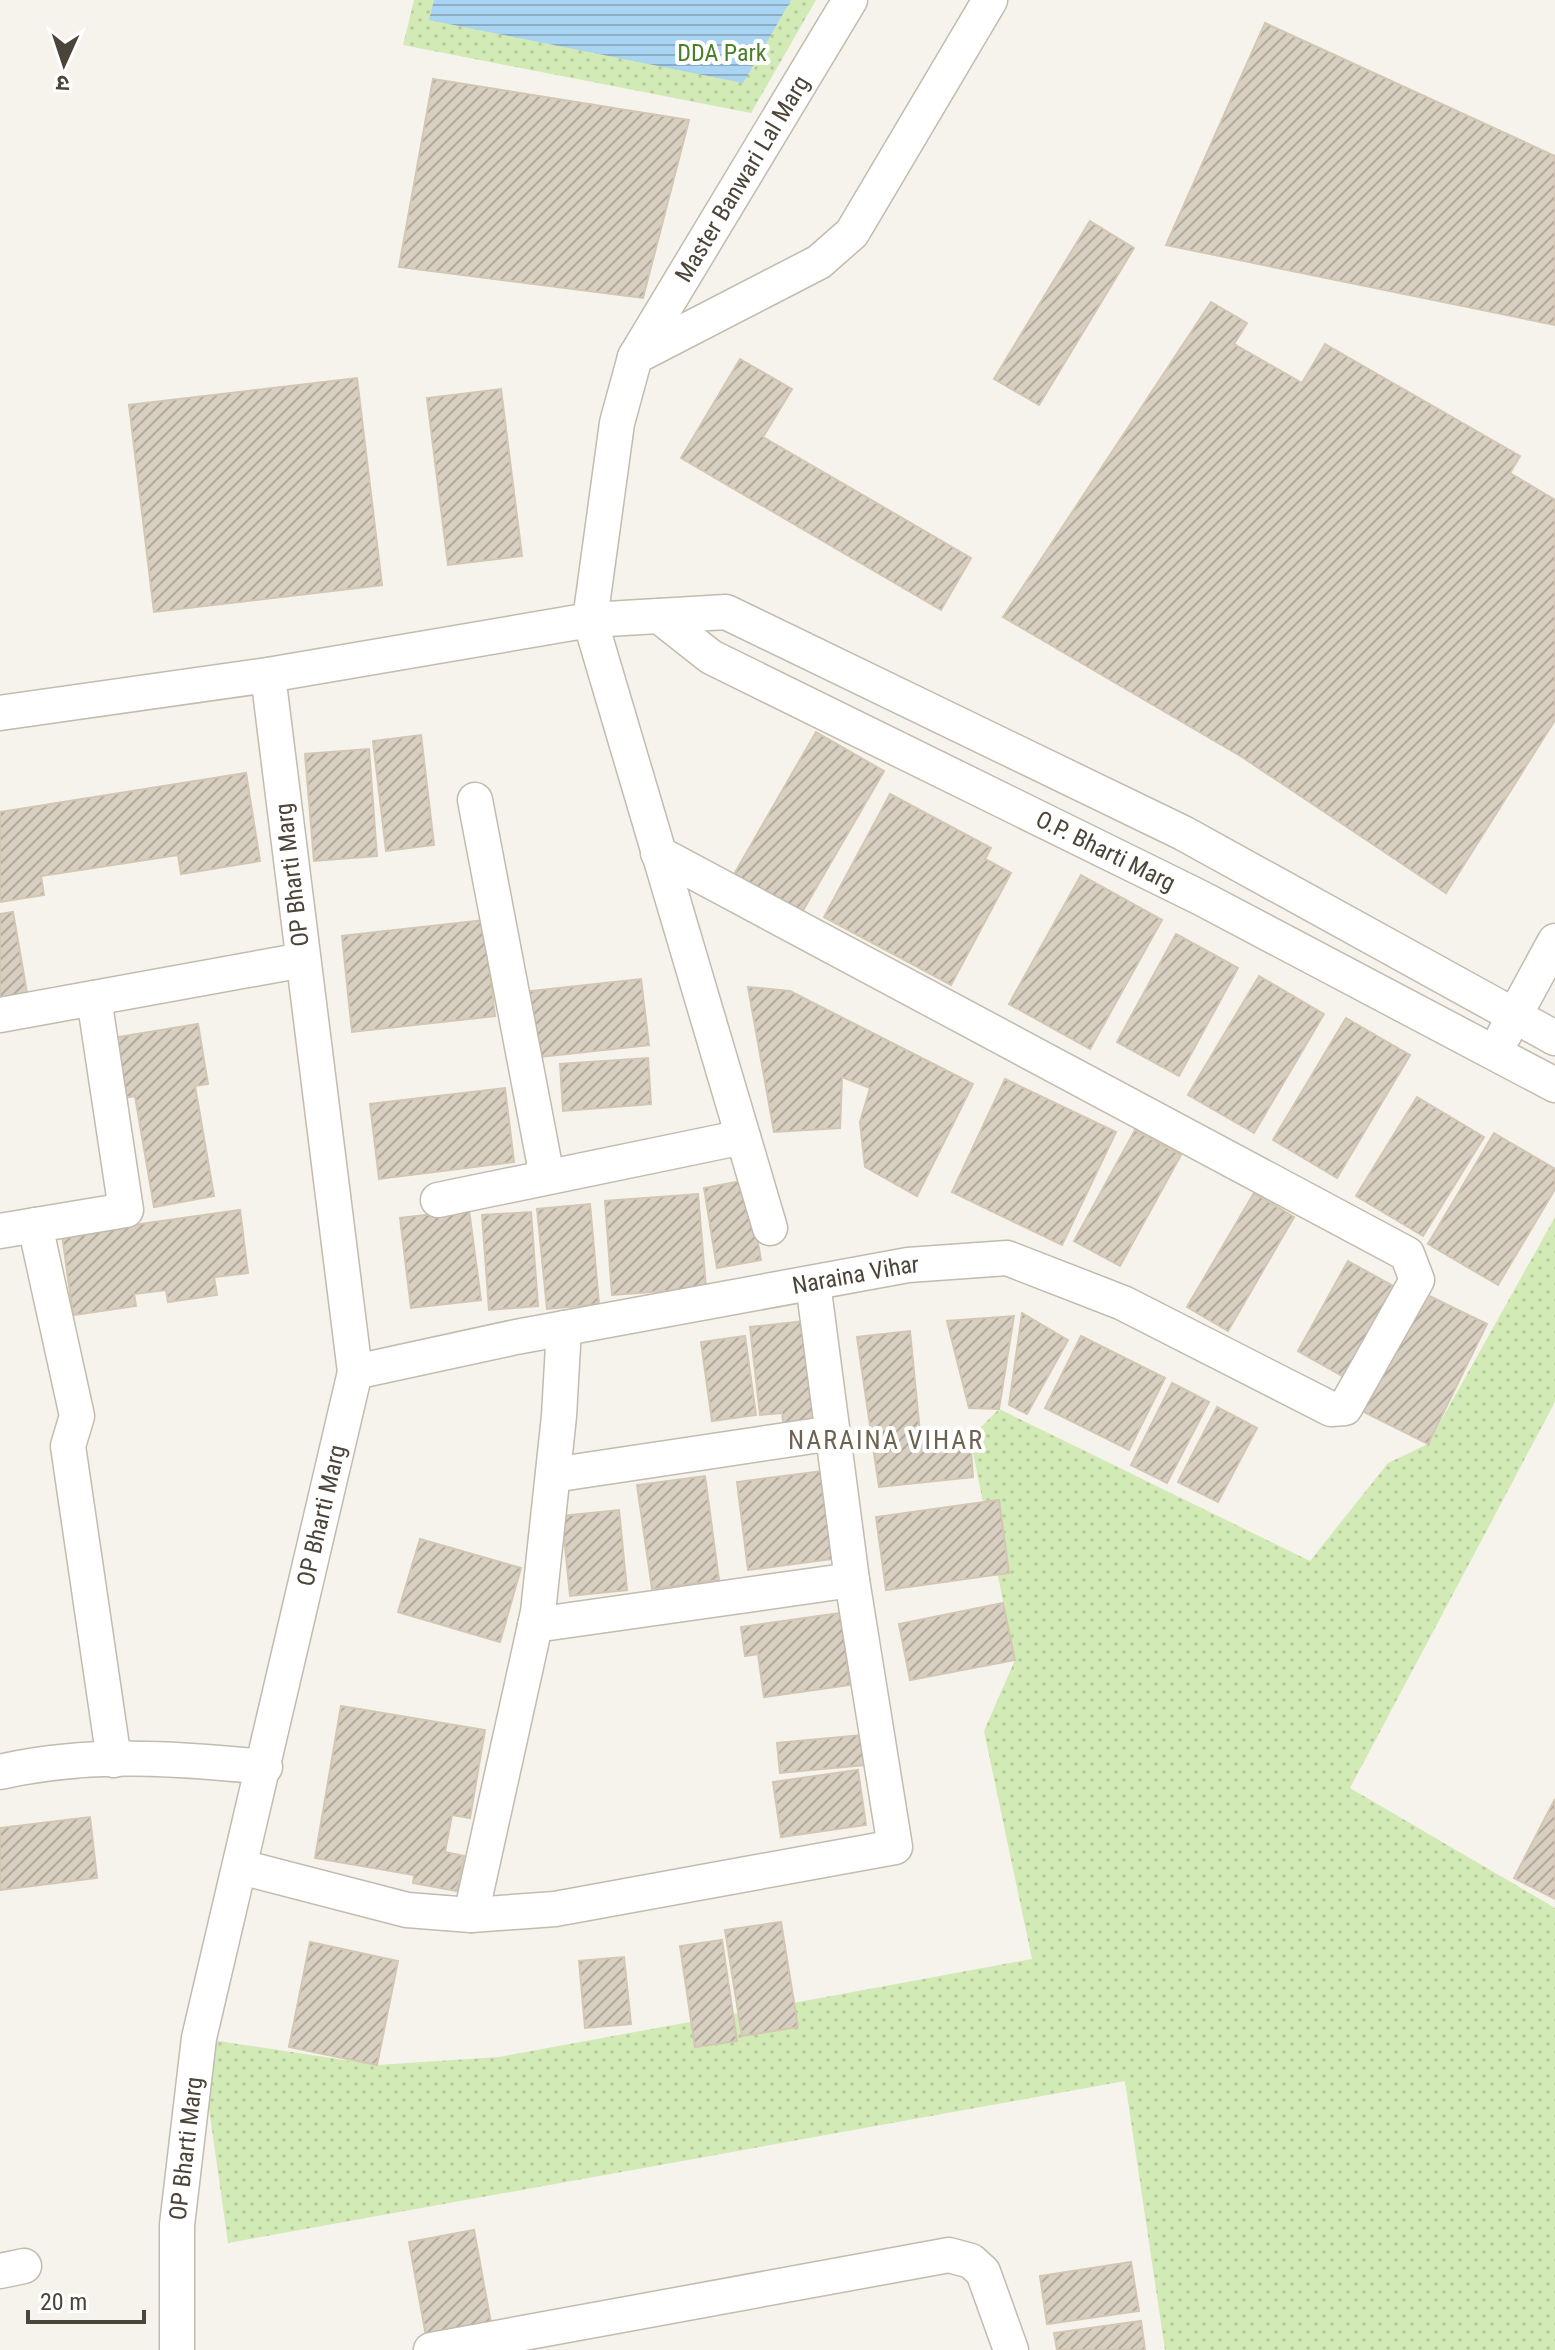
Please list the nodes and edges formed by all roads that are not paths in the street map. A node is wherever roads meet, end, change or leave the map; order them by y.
1 (850, 0) edge
2 (990, 0) edge
3 (635, 357) junction
4 (659, 616) junction
5 (590, 620) junction
6 (268, 675) junction
7 (0, 713) edge
8 (475, 800) dead end
9 (658, 853) junction
10 (1555, 941) edge
11 (303, 960) junction
12 (94, 998) junction
13 (0, 1015) edge
14 (1515, 1015) junction
15 (1555, 1038) edge
16 (1495, 1052) junction
17 (1555, 1085) edge
18 (743, 1137) junction
19 (547, 1177) junction
20 (438, 1200) dead end
21 (35, 1225) junction
22 (770, 1228) dead end
23 (0, 1231) edge
24 (813, 1283) junction
25 (564, 1328) junction
26 (355, 1372) junction
27 (833, 1433) junction
28 (553, 1475) junction
29 (852, 1580) junction
30 (535, 1625) junction
31 (114, 1760) junction
32 (265, 1767) junction
33 (0, 1772) edge
34 (241, 1867) junction
35 (471, 1915) junction
36 (177, 2350) edge
37 (431, 2350) edge
38 (1011, 2350) edge

1 - 3 street, Master Banwari Lal Marg
2 - 3 street
3 - 5 street, Master Banwari Lal Marg
4 - 5 street, O.P. Bharti Marg
4 - 14 street, O.P. Bharti Marg
4 - 16 street, O.P. Bharti Marg
5 - 6 street, O.P. Bharti Marg
5 - 9 street
6 - 7 street, O.P. Bharti Marg
6 - 11 street, OP Bharti Marg
8 - 19 street
9 - 18 street
9 - 24 street, Naraina Vihar
10 - 14 street
11 - 12 street
11 - 26 street, OP Bharti Marg
12 - 13 street
12 - 21 street
14 - 15 street, O.P. Bharti Marg
14 - 16 street
16 - 17 street, O.P. Bharti Marg
18 - 19 street
18 - 22 street
19 - 20 street
21 - 23 street
21 - 31 street
24 - 25 street, Naraina Vihar
24 - 27 street
25 - 26 street, Naraina Vihar
25 - 28 street
26 - 32 street, OP Bharti Marg
27 - 28 street
27 - 29 street
28 - 30 street
29 - 30 street
29 - 35 street
30 - 35 street
31 - 32 street
31 - 33 street
32 - 34 street, OP Bharti Marg
34 - 35 street
34 - 36 street, OP Bharti Marg
37 - 38 street

